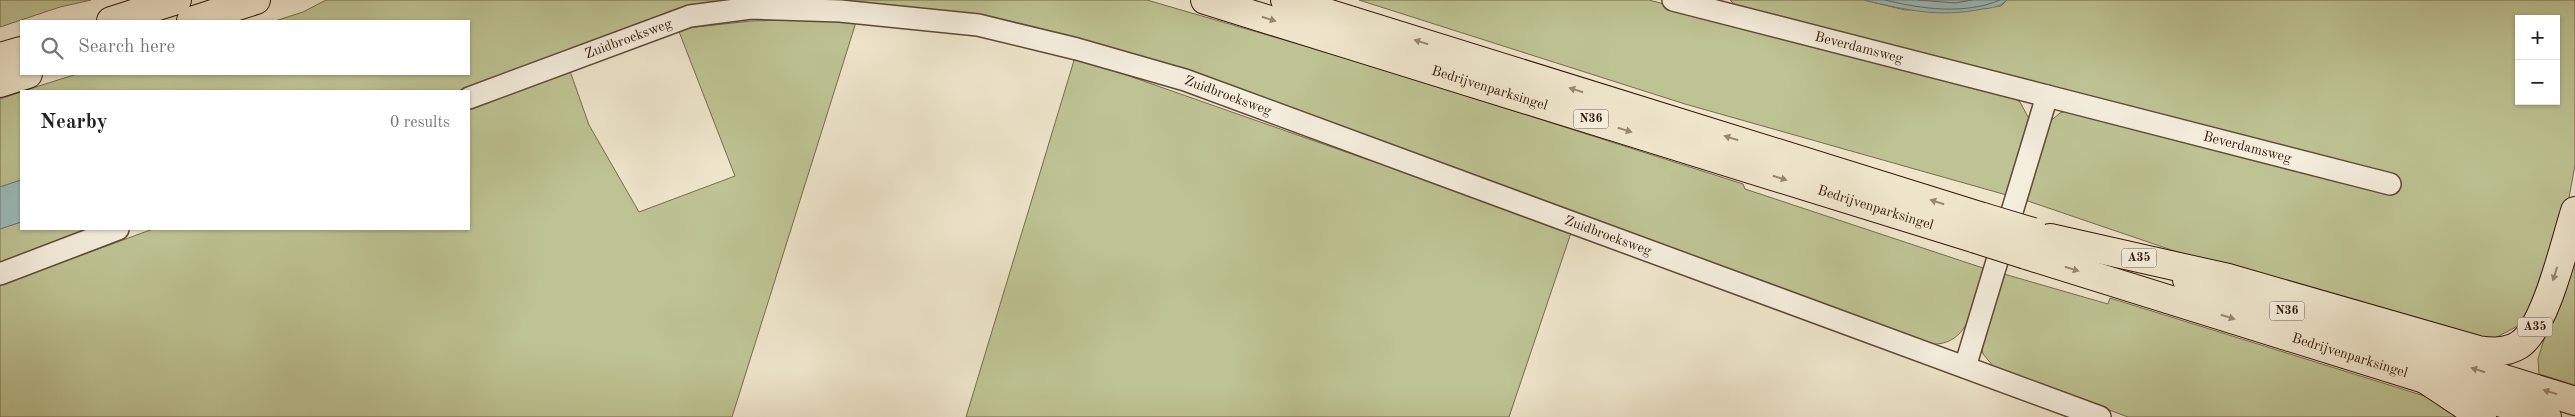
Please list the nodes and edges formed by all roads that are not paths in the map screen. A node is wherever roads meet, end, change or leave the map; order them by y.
1 (177, 0) edge
2 (256, 0) edge
3 (1206, 0) edge
4 (1285, 0) edge
5 (1673, 0) edge
6 (114, 20) edge
7 (193, 20) edge
8 (20, 50) edge
9 (0, 57) edge
10 (25, 75) edge
11 (0, 83) edge
12 (2047, 96) junction
13 (470, 98) edge
14 (2390, 184) dead end
15 (2575, 211) edge
16 (1980, 228) junction
17 (115, 230) edge
18 (2036, 241) junction
19 (0, 274) edge
20 (1965, 367) junction
21 (2422, 377) junction
22 (2575, 400) edge
23 (2100, 417) edge
24 (2482, 417) edge
25 (2547, 417) edge

1 - 6 highway
2 - 7 highway
3 -> 16 highway, Bedrijvenparksingel / N36
16 -> 4 highway, Bedrijvenparksingel / N36
5 - 12 street, Beverdamsweg
8 - 9 highway
10 - 11 highway
12 - 14 street, Beverdamsweg
12 - 20 street
13 - 20 street, Zuidbroeksweg
15 -> 18 highway, A35
16 - 18 highway, Bedrijvenparksingel / N36, bridge
17 - 19 street
18 -> 21 highway, Bedrijvenparksingel / N36
22 -> 18 highway, Bedrijvenparksingel / N36
20 - 23 street, Zuidbroeksweg
21 - 24 highway
21 - 25 highway, Bedrijvenparksingel / N36

